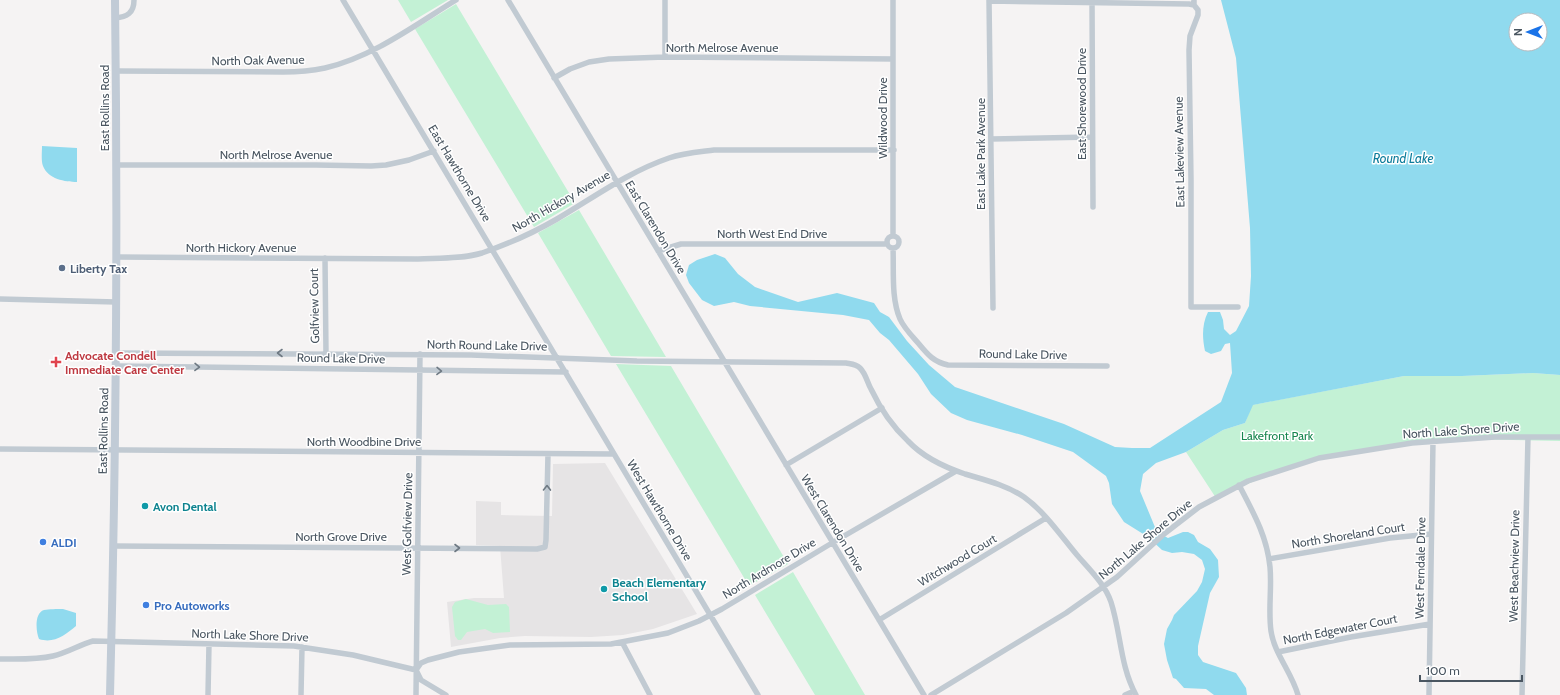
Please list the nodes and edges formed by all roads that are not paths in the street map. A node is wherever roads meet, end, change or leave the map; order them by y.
1 (115, 0) edge
2 (134, 0) edge
3 (343, 0) edge
4 (456, 0) edge
5 (508, 0) edge
6 (665, 0) edge
7 (893, 0) edge
8 (989, 0) edge
9 (1092, 1) edge
10 (1155, 2) edge
11 (1194, 3) edge
12 (115, 18) junction
13 (373, 49) junction
14 (665, 57) junction
15 (893, 59) junction
16 (116, 71) junction
17 (554, 78) junction
18 (1092, 137) junction
19 (991, 139) junction
20 (894, 150) junction
21 (434, 151) junction
22 (117, 165) junction
23 (617, 183) junction
24 (1093, 207) dead end
25 (893, 235) junction
26 (887, 244) junction
27 (893, 248) junction
28 (492, 249) junction
29 (658, 251) junction
30 (117, 257) junction
31 (325, 258) junction
32 (0, 299) edge
33 (116, 302) junction
34 (1238, 307) dead end
35 (993, 308) dead end
36 (116, 353) junction
37 (326, 354) junction
38 (420, 354) junction
39 (557, 357) junction
40 (724, 362) junction
41 (938, 362) joint
42 (116, 366) junction
43 (1107, 366) dead end
44 (420, 370) junction
45 (566, 372) junction
46 (882, 408) junction
47 (1528, 437) junction
48 (1560, 437) edge
49 (1433, 441) junction
50 (0, 449) edge
51 (115, 449) junction
52 (419, 451) junction
53 (548, 454) junction
54 (614, 454) junction
55 (786, 465) junction
56 (956, 471) junction
57 (1239, 485) junction
58 (1046, 518) junction
59 (1431, 534) junction
60 (832, 543) junction
61 (113, 546) junction
62 (418, 548) junction
63 (1269, 560) junction
64 (1103, 587) junction
65 (710, 616) junction
66 (879, 620) junction
67 (1430, 624) junction
68 (112, 642) junction
69 (622, 642) junction
70 (210, 644) junction
71 (302, 647) junction
72 (1278, 652) junction
73 (0, 659) edge
74 (416, 670) junction
75 (1135, 693) edge
76 (110, 695) edge
77 (208, 695) edge
78 (301, 695) edge
79 (416, 695) edge
80 (446, 695) edge
81 (650, 695) edge
82 (758, 695) edge
83 (924, 695) edge
84 (931, 695) edge
85 (1125, 695) edge
86 (1298, 695) edge
87 (1429, 695) edge
88 (1522, 695) edge

1 - 12 main road, East Rollins Road
2 - 12 street
3 - 13 street, East Hawthorne Drive
4 - 13 street, North Oak Avenue
5 - 17 street, East Clarendon Drive
6 - 14 street
7 - 15 street, Wildwood Drive
8 - 9 street
8 - 19 street, East Lake Park Avenue
9 - 10 street
9 - 18 street, East Shorewood Drive
10 - 11 street
11 - 34 street, East Lakeview Avenue
12 - 16 main road, East Rollins Road
13 - 16 street, North Oak Avenue
13 - 21 street, East Hawthorne Drive
14 - 15 street, North Melrose Avenue
14 - 17 street, North Melrose Avenue
15 - 20 street, Wildwood Drive
16 - 22 main road, East Rollins Road
17 - 23 street, East Clarendon Drive
18 - 19 street
18 - 24 street, East Shorewood Drive
19 - 35 street, East Lake Park Avenue
20 - 23 street, North Hickory Avenue
20 - 25 street, Wildwood Drive
21 - 22 street, North Melrose Avenue
21 - 28 street, East Hawthorne Drive
22 - 30 main road, East Rollins Road
23 - 28 street, North Hickory Avenue
23 - 29 street, East Clarendon Drive
25 - 26 street
25 - 27 street, Wildwood Drive
26 - 27 street
26 - 29 street, North West End Drive
27 - 41 street, Wildwood Drive
28 - 31 street, North Hickory Avenue
28 - 39 street, East Hawthorne Drive
29 - 40 street, East Clarendon Drive
30 - 31 street, North Hickory Avenue
30 - 33 main road, East Rollins Road
31 - 37 street, Golfview Court
32 - 33 street
33 - 36 main road, East Rollins Road
37 -> 36 street, North Round Lake Drive
36 - 42 main road, East Rollins Road
37 - 38 street, North Round Lake Drive
38 - 39 street, North Round Lake Drive
38 - 44 street, West Golfview Drive
39 - 40 street, North Round Lake Drive
39 - 45 street, West Hawthorne Drive
40 - 46 street, North Round Lake Drive
40 - 55 street, West Clarendon Drive
41 - 43 street, Round Lake Drive
42 -> 44 street, Round Lake Drive
42 - 51 main road, East Rollins Road
44 -> 45 street, Round Lake Drive
44 - 52 street, West Golfview Drive
45 - 54 street, West Hawthorne Drive
46 - 55 street
46 - 56 street
47 - 48 street, North Lake Shore Drive
47 - 49 street, North Lake Shore Drive
47 - 88 street, West Beachview Drive
49 - 57 street, North Lake Shore Drive
49 - 59 street, West Ferndale Drive
50 - 51 street, North Woodbine Drive
51 - 52 street, North Woodbine Drive
51 - 61 main road, East Rollins Road
52 - 53 street, North Woodbine Drive
52 - 62 street, West Golfview Drive
53 - 54 street, North Woodbine Drive
62 -> 53 street, North Grove Drive
54 - 65 street, West Hawthorne Drive
55 - 60 street, West Clarendon Drive
56 - 58 street
56 - 60 street, North Ardmore Drive
57 - 63 street
57 - 64 street, North Lake Shore Drive
58 - 64 street
58 - 66 street, Witchwood Court
59 - 63 street, North Shoreland Court
59 - 67 street, West Ferndale Drive
60 - 65 street, North Ardmore Drive
60 - 66 street, West Clarendon Drive
61 - 62 street, North Grove Drive
61 - 68 main road, East Rollins Road
62 - 74 street, West Golfview Drive
63 - 72 street
64 - 75 street
64 - 84 street, North Lake Shore Drive
65 - 69 street, North Ardmore Drive
65 - 82 street, West Hawthorne Drive
66 - 83 street, West Clarendon Drive
67 - 72 street, North Edgewater Court
67 - 87 street, West Ferndale Drive
68 - 70 street, North Lake Shore Drive
68 - 73 street, North Lake Shore Drive
68 - 76 main road, East Rollins Road
69 - 74 street, North Ardmore Drive
69 - 81 street
70 - 71 street, North Lake Shore Drive
70 - 77 street
71 - 74 street, North Lake Shore Drive
71 - 78 street
72 - 86 street
74 - 79 street, West Golfview Drive
74 - 80 street
75 - 85 street

